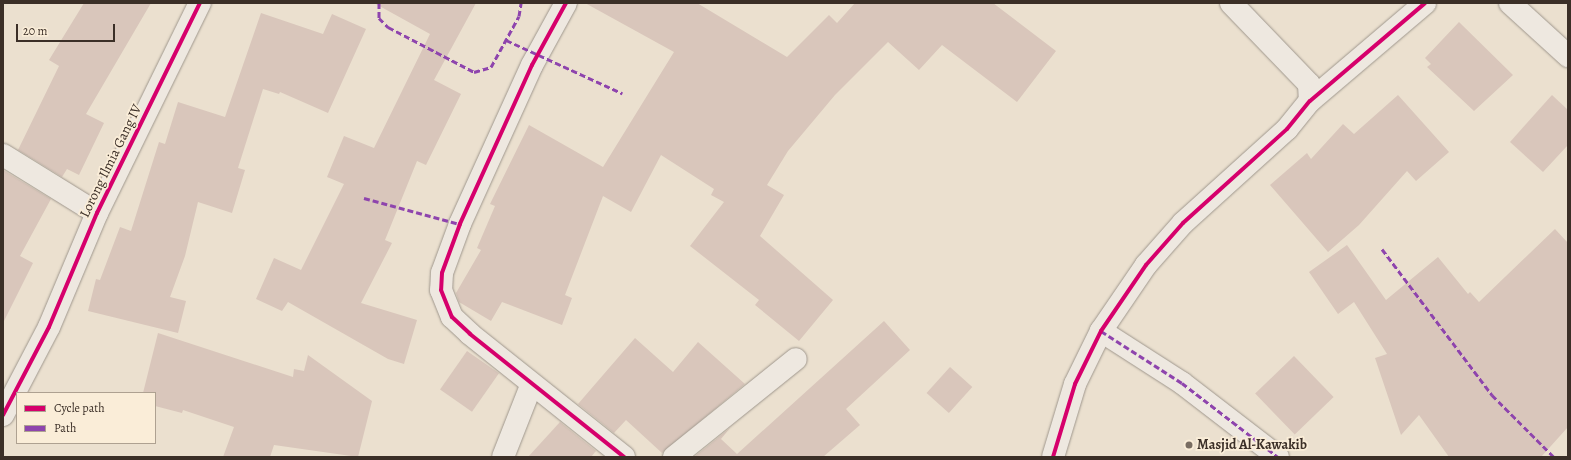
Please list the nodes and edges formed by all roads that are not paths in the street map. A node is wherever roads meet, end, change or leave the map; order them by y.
1 (200, 3) edge
2 (566, 3) edge
3 (1231, 3) edge
4 (1426, 3) edge
5 (1510, 3) edge
6 (1568, 56) edge
7 (1310, 101) junction
8 (3, 155) edge
9 (97, 213) junction
10 (1101, 331) junction
11 (796, 359) dead end
12 (531, 386) junction
13 (3, 415) edge
14 (503, 457) edge
15 (624, 457) edge
16 (674, 457) edge
17 (1053, 457) edge
18 (1278, 457) edge

1 - 9 street, Lorong Ilmia Gang IV
2 - 12 street
3 - 7 street
4 - 7 street
5 - 6 street
7 - 10 street
8 - 9 street
9 - 13 street, Lorong Ilmia Gang IV
10 - 17 street
10 - 18 street
11 - 16 street
12 - 14 street
12 - 15 street

